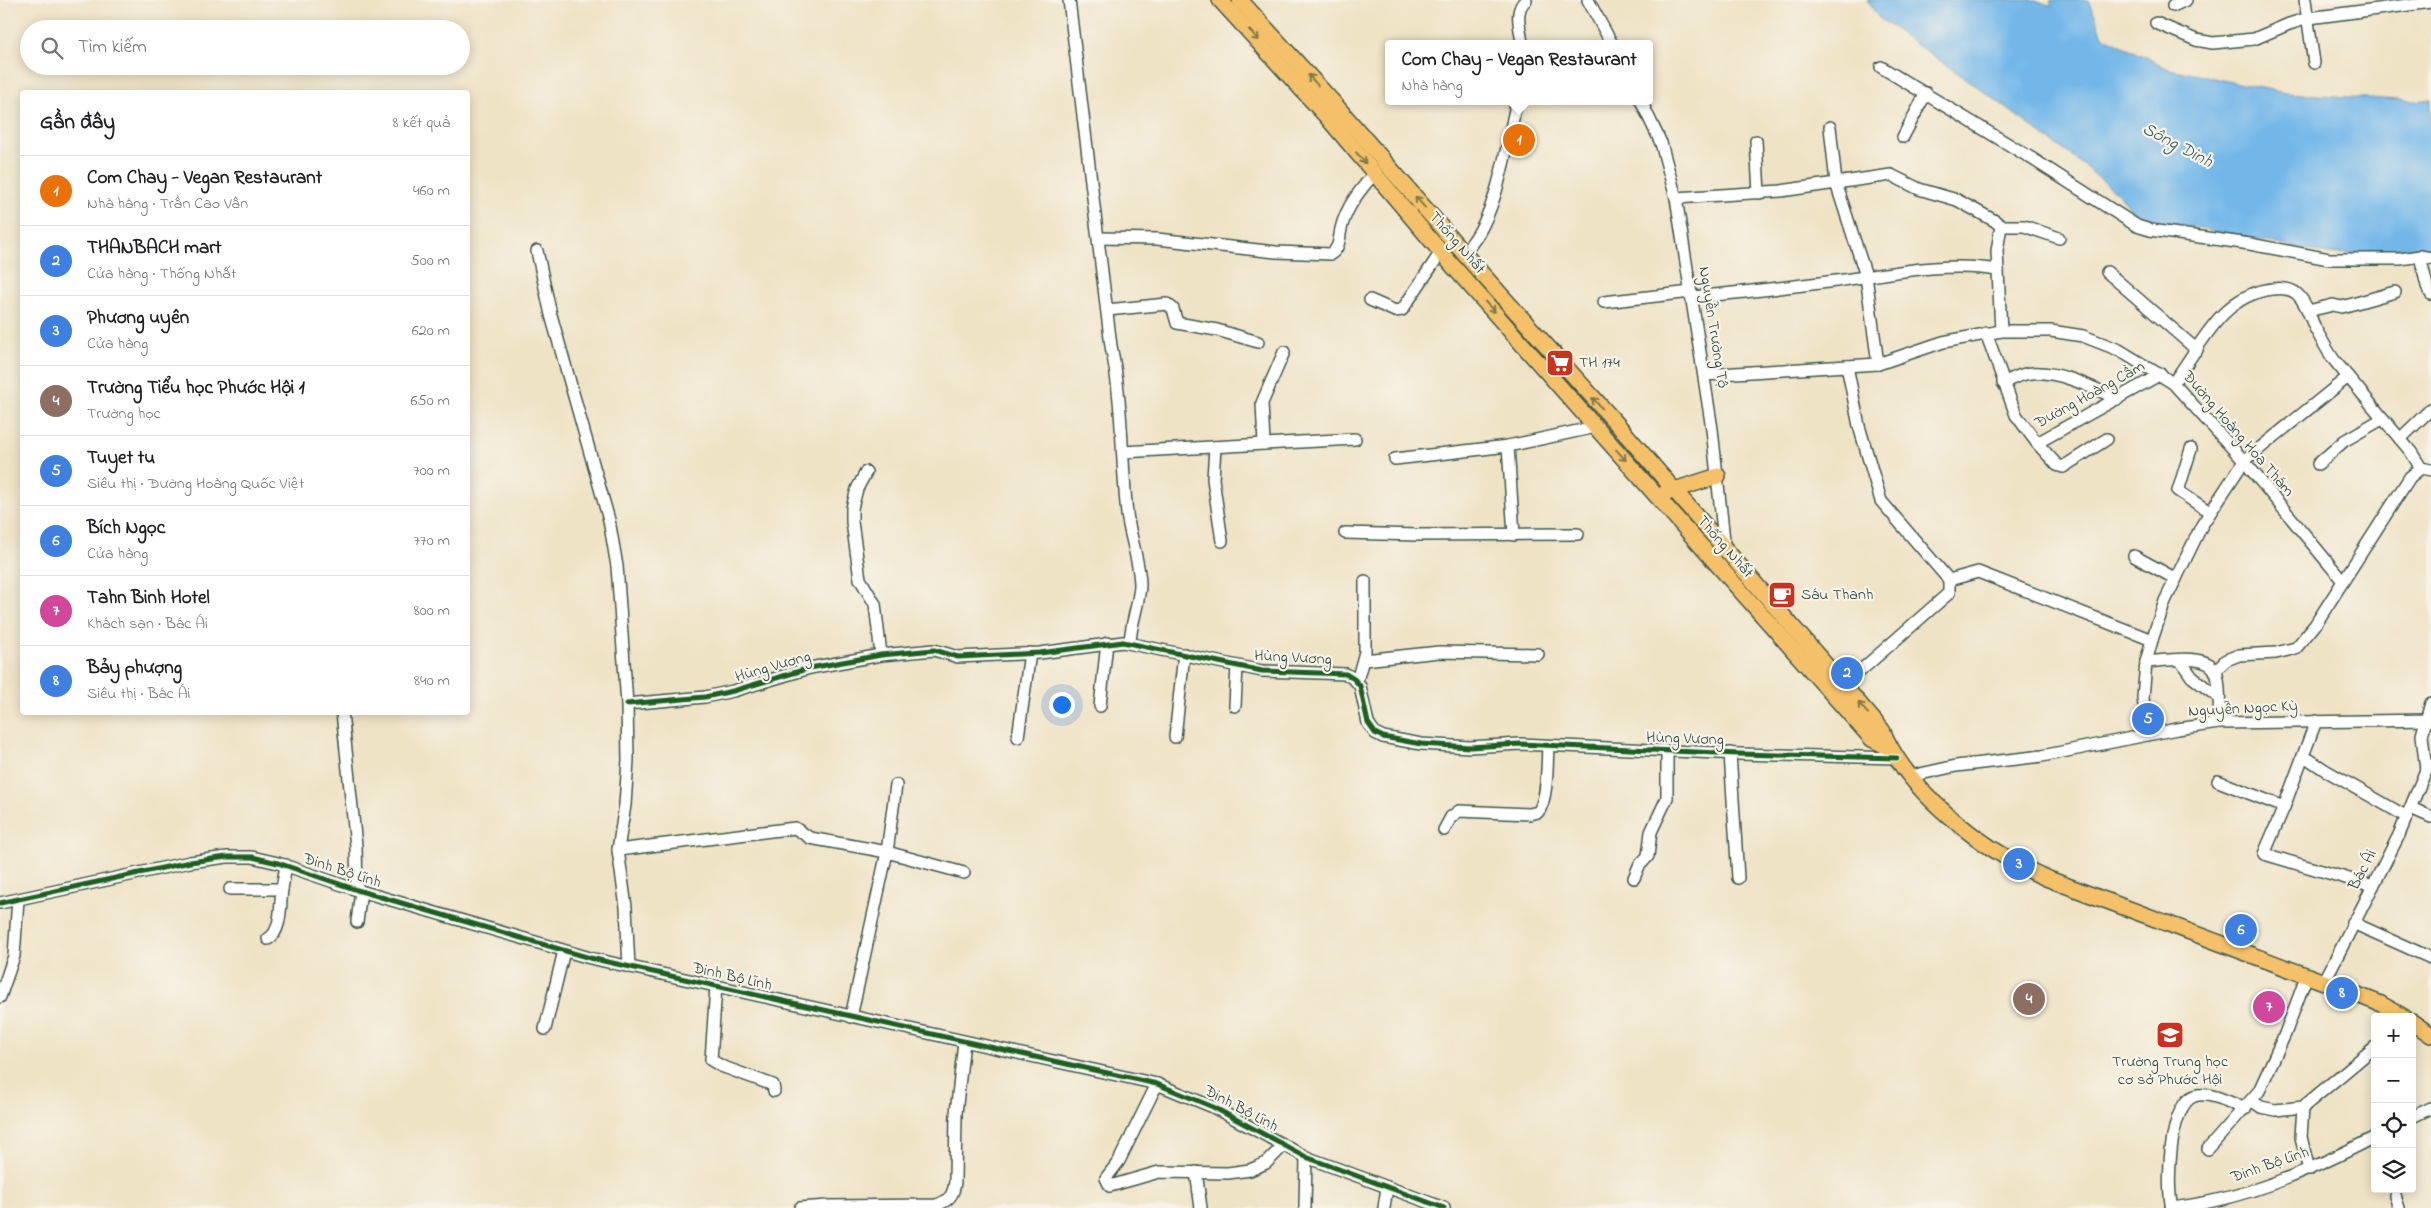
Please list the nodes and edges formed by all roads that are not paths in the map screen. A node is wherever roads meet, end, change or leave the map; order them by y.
1 (1069, 0) edge
2 (1220, 0) edge
3 (1240, 0) edge
4 (1526, 0) edge
5 (1588, 0) edge
6 (2186, 0) edge
7 (2305, 0) edge
8 (2431, 2) edge
9 (2173, 6) dead end
10 (2309, 18) junction
11 (2156, 23) dead end
12 (1521, 40) edge
13 (1610, 40) edge
14 (2314, 63) dead end
15 (1881, 67) dead end
16 (1926, 93) junction
17 (1516, 105) edge
18 (1643, 105) edge
19 (1830, 127) dead end
20 (1903, 137) dead end
21 (1756, 141) dead end
22 (1374, 174) junction
23 (1836, 183) junction
24 (1759, 192) junction
25 (1676, 198) junction
26 (2001, 226) junction
27 (1099, 238) junction
28 (2059, 238) dead end
29 (537, 251) dead end
30 (1441, 252) junction
31 (1463, 253) junction
32 (2425, 257) edge
33 (1998, 270) junction
34 (2107, 272) dead end
35 (1866, 276) junction
36 (1486, 279) junction
37 (1474, 289) junction
38 (2395, 292) dead end
39 (2431, 294) edge
40 (1691, 295) junction
41 (1370, 300) dead end
42 (1604, 302) dead end
43 (1107, 310) junction
44 (2308, 311) junction
45 (2001, 331) junction
46 (1986, 333) junction
47 (1258, 342) dead end
48 (2197, 350) junction
49 (1284, 352) dead end
50 (1878, 364) junction
51 (1847, 366) junction
52 (2161, 374) junction
53 (1704, 376) junction
54 (2348, 377) junction
55 (2003, 383) junction
56 (2173, 383) junction
57 (2118, 399) junction
58 (2431, 409) edge
59 (2382, 419) junction
60 (1596, 427) junction
61 (2107, 439) dead end
62 (1355, 440) dead end
63 (2400, 440) junction
64 (2037, 443) junction
65 (1264, 444) junction
66 (1508, 446) junction
67 (1215, 447) junction
68 (2191, 449) dead end
69 (1123, 452) junction
70 (1395, 459) dead end
71 (2244, 461) junction
72 (2318, 464) dead end
73 (2426, 469) edge
74 (866, 472) dead end
75 (1718, 476) junction
76 (1672, 490) junction
77 (1658, 497) junction
78 (2210, 512) junction
79 (1345, 533) dead end
80 (1578, 534) dead end
81 (1514, 535) junction
82 (1222, 541) dead end
83 (1723, 547) junction
84 (2134, 556) dead end
85 (1711, 558) junction
86 (2176, 579) junction
87 (1949, 580) junction
88 (1365, 581) dead end
89 (2343, 581) junction
90 (2152, 640) junction
91 (1130, 642) junction
92 (1107, 643) junction
93 (1030, 653) junction
94 (1184, 654) junction
95 (1538, 654) dead end
96 (881, 656) junction
97 (1364, 660) junction
98 (2180, 660) junction
99 (2146, 662) junction
100 (1237, 666) junction
101 (2216, 671) junction
102 (1356, 681) junction
103 (1843, 686) junction
104 (2218, 697) junction
105 (2431, 703) edge
106 (627, 704) junction
107 (1100, 706) dead end
108 (1235, 706) dead end
109 (342, 715) edge
110 (2428, 720) edge
111 (2316, 721) junction
112 (2219, 723) junction
113 (2148, 735) junction
114 (1018, 737) dead end
115 (1175, 737) dead end
116 (1548, 746) junction
117 (1667, 751) junction
118 (1730, 753) junction
119 (1893, 753) junction
120 (2304, 756) junction
121 (2429, 768) edge
122 (1911, 776) junction
123 (2218, 781) dead end
124 (896, 785) dead end
125 (2284, 807) junction
126 (2409, 812) junction
127 (2431, 817) edge
128 (1444, 830) dead end
129 (618, 850) junction
130 (887, 852) junction
131 (286, 865) junction
132 (964, 872) dead end
133 (1634, 878) dead end
134 (1738, 878) dead end
135 (2373, 886) junction
136 (230, 889) dead end
137 (282, 889) junction
138 (359, 890) junction
139 (18, 899) junction
140 (0, 903) edge
141 (357, 922) dead end
142 (2353, 923) junction
143 (268, 940) dead end
144 (564, 951) junction
145 (2431, 958) edge
146 (629, 967) junction
147 (2307, 975) junction
148 (2324, 982) junction
149 (716, 986) junction
150 (0, 997) edge
151 (2394, 1013) edge
152 (851, 1017) junction
153 (2416, 1025) edge
154 (545, 1029) dead end
155 (2431, 1035) edge
156 (964, 1042) junction
157 (2371, 1050) edge
158 (1157, 1084) junction
159 (774, 1092) dead end
160 (2249, 1105) junction
161 (2303, 1107) junction
162 (2431, 1108) edge
163 (2416, 1115) edge
164 (2371, 1138) edge
165 (1283, 1146) junction
166 (2208, 1149) dead end
167 (1306, 1157) junction
168 (2309, 1170) junction
169 (1196, 1172) junction
170 (1387, 1187) junction
171 (2395, 1196) dead end
172 (2212, 1205) edge
173 (800, 1208) edge
174 (1201, 1208) edge
175 (1305, 1208) edge
176 (1384, 1208) edge
177 (1444, 1208) edge
178 (2171, 1208) edge
179 (2399, 1208) edge

1 - 27 street
2 -> 22 main road, Thống Nhất
31 -> 3 main road, Thống Nhất
4 - 12 street
5 - 13 street
6 - 9 street
7 - 10 street
8 - 10 street
10 - 11 street
10 - 14 street
15 - 16 street
16 - 20 street
16 - 32 street
17 - 31 street
18 - 25 street, Nguyễn Trường Tộ
19 - 23 street
21 - 24 street
22 - 27 street
22 - 30 main road, Thống Nhất
23 - 24 street
23 - 26 street
23 - 35 street
24 - 25 street
25 - 40 street, Nguyễn Trường Tộ
26 - 28 street
26 - 33 street
27 - 43 street
29 - 106 street
30 - 37 main road, Thống Nhất
30 - 41 street
31 - 36 main road, Thống Nhất
32 - 39 street
33 - 35 street
33 - 45 street
34 - 48 street
35 - 40 street
35 - 50 street
36 - 37 main road
76 -> 36 main road, Thống Nhất
37 -> 60 main road, Thống Nhất
38 - 44 street
40 - 42 street
40 - 53 street, Nguyễn Trường Tộ
43 - 47 street
43 - 69 street
44 - 48 street
44 - 54 street
45 - 46 street, Đường Hoàng Hoa Thám
45 - 52 street, Đường Hoàng Hoa Thám
46 - 50 street, Đường Hoàng Hoa Thám
46 - 55 street, Đường Hoàng Cầm
48 - 56 street
49 - 65 street
50 - 51 street, Đường Hoàng Hoa Thám
51 - 53 street, Đường Hoàng Hoa Thám
51 - 87 street
52 - 56 street, Đường Hoàng Hoa Thám
52 - 57 street, Đường Hoàng Cầm
53 - 75 street, Nguyễn Trường Tộ
54 - 59 street
54 - 71 street
55 - 57 street
55 - 64 street, Đường Hoàng Cầm
56 - 71 street, Đường Hoàng Hoa Thám
57 - 64 street, Đường Hoàng Cầm
58 - 63 street
59 - 63 street
59 - 72 street
60 - 66 street
60 -> 77 main road, Thống Nhất
61 - 64 street
62 - 65 street
63 - 73 street
65 - 67 street
66 - 70 street
66 - 81 street
67 - 69 street
67 - 82 street
68 - 78 street
69 - 91 street
71 - 78 street
71 - 89 street, Đường Hoàng Hoa Thám
73 - 89 street
74 - 96 street
75 - 76 main road
75 - 83 street, Nguyễn Trường Tộ
76 - 77 main road
76 - 83 main road, Thống Nhất
77 - 85 main road, Thống Nhất
78 - 86 street
79 - 81 street
80 - 81 street
83 - 85 street
83 - 103 main road, Thống Nhất
84 - 86 street
85 - 119 main road, Thống Nhất
86 - 90 street
87 - 90 street
87 - 103 street
88 - 97 street
89 - 101 street
90 - 99 street
91 - 92 street, Hùng Vương
91 - 94 street, Hùng Vương
92 - 93 street, Hùng Vương
92 - 107 street
93 - 96 street, Hùng Vương
93 - 114 street
94 - 100 street, Hùng Vương
94 - 115 street
95 - 97 street
96 - 106 street, Hùng Vương
97 - 102 street
98 - 99 street
98 - 101 street
98 - 104 street
99 - 113 street
100 - 102 street, Hùng Vương
100 - 108 street
101 - 104 street
102 - 116 street, Hùng Vương
119 -> 103 main road, Thống Nhất
104 - 112 street
105 - 110 street, Bác Ái
106 - 129 street
109 - 138 street
110 - 111 street, Nguyễn Ngọc Kỳ
110 - 121 street, Bác Ái
111 - 112 street, Nguyễn Ngọc Kỳ
111 - 120 street
112 - 113 street, Nguyễn Ngọc Kỳ
113 - 122 street, Nguyễn Ngọc Kỳ
116 - 117 street, Hùng Vương
116 - 128 street
117 - 118 street, Hùng Vương
117 - 133 street
118 - 119 street, Hùng Vương
118 - 134 street
119 - 122 main road
120 - 125 street
120 - 126 street
121 - 126 street, Bác Ái
122 - 147 main road
123 - 125 street
124 - 130 street
125 - 135 street
126 - 127 street
126 - 135 street, Bác Ái
129 - 130 street
129 - 146 street
130 - 132 street
130 - 152 street
131 - 137 street
131 - 138 street, Đinh Bộ Lĩnh
131 - 139 street, Đinh Bộ Lĩnh
135 - 142 street, Bác Ái
136 - 137 street
137 - 143 street
138 - 141 street
138 - 144 street, Đinh Bộ Lĩnh
139 - 140 street, Đinh Bộ Lĩnh
139 - 150 street
142 - 145 street
142 - 148 street, Bác Ái
144 - 146 street, Đinh Bộ Lĩnh
144 - 154 street
146 - 149 street, Đinh Bộ Lĩnh
147 - 148 main road
147 - 160 street
148 - 151 main road
149 - 152 street, Đinh Bộ Lĩnh
149 - 159 street
152 - 156 street, Đinh Bộ Lĩnh
153 - 155 main road
156 - 158 street, Đinh Bộ Lĩnh
156 - 173 street
157 - 161 street
158 - 165 street, Đinh Bộ Lĩnh
158 - 169 street
160 - 161 street
160 - 166 street
160 - 178 street
161 - 168 street
162 - 163 street
164 - 168 street, Đinh Bộ Lĩnh
165 - 167 street, Đinh Bộ Lĩnh
165 - 169 street
167 - 170 street, Đinh Bộ Lĩnh
167 - 175 street
168 - 172 street, Đinh Bộ Lĩnh
169 - 174 street
170 - 176 street
170 - 177 street, Đinh Bộ Lĩnh
171 - 179 street
172 - 178 street, Đinh Bộ Lĩnh

